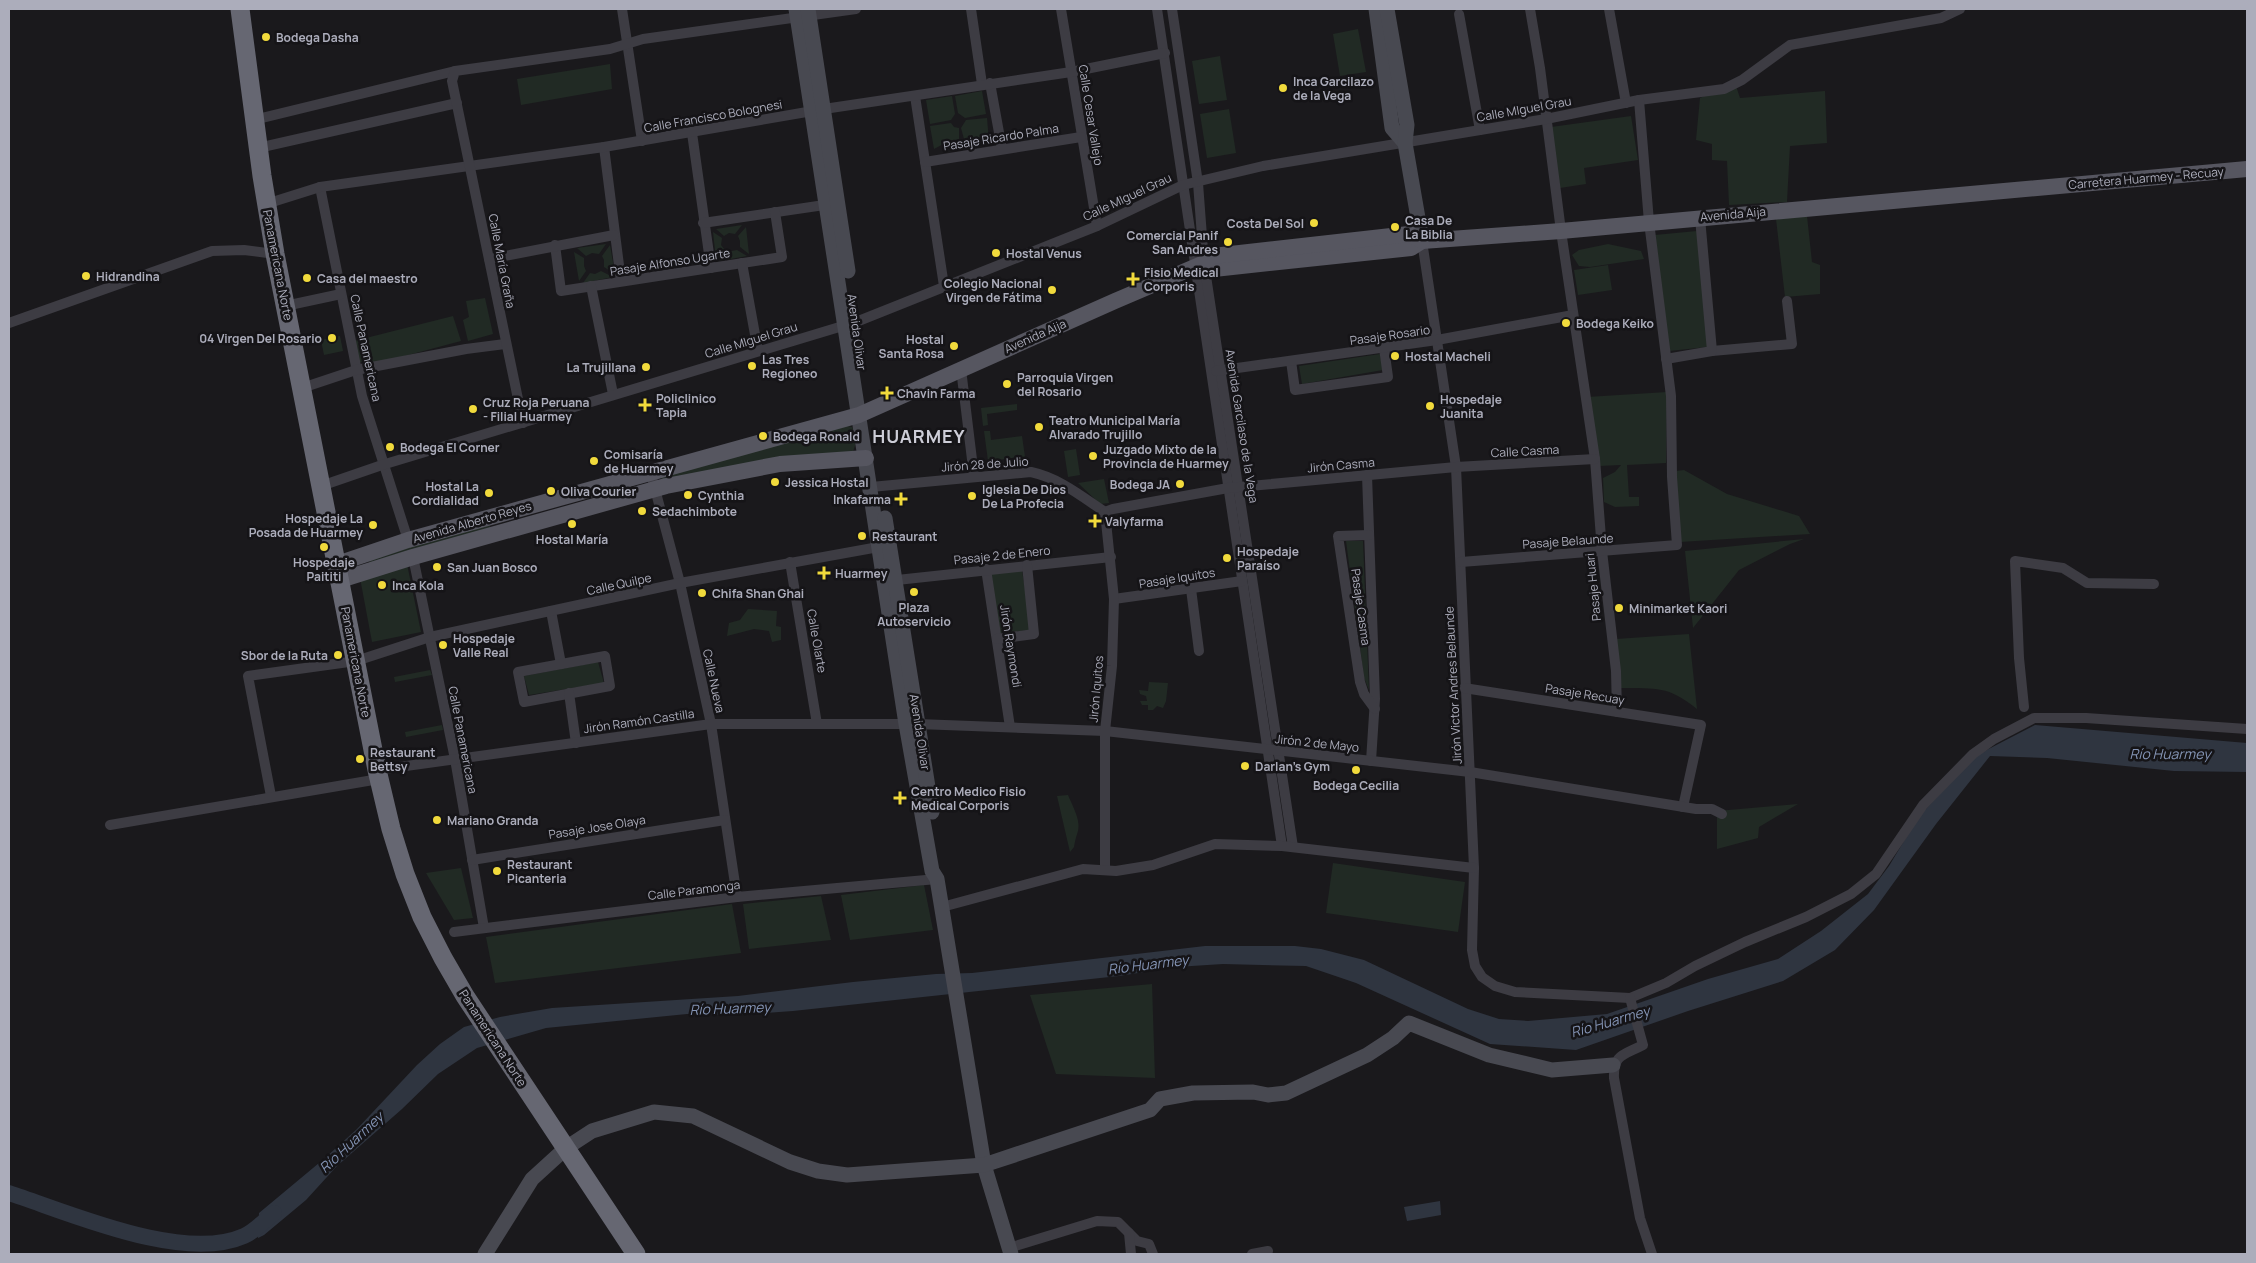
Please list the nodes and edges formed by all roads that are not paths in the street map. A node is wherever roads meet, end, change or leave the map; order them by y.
1 (240, 9) edge
2 (622, 9) edge
3 (856, 9) edge
4 (971, 9) edge
5 (1061, 9) edge
6 (1157, 9) edge
7 (1172, 9) edge
8 (1376, 9) edge
9 (1386, 9) edge
10 (1530, 9) edge
11 (1609, 9) edge
12 (1960, 9) edge
13 (803, 13) edge
14 (1459, 14) dead end
15 (626, 44) junction
16 (1164, 53) junction
17 (455, 71) junction
18 (1071, 72) junction
19 (986, 83) junction
20 (915, 96) junction
21 (1639, 100) junction
22 (457, 103) junction
23 (1626, 103) junction
24 (819, 110) junction
25 (1546, 119) junction
26 (254, 120) junction
27 (1480, 130) junction
28 (692, 133) junction
29 (1081, 137) junction
30 (642, 141) junction
31 (1405, 143) junction
32 (604, 147) junction
33 (258, 148) junction
34 (1002, 149) junction
35 (925, 162) junction
36 (471, 164) junction
37 (2247, 169) edge
38 (1198, 182) junction
39 (1183, 185) junction
40 (320, 187) junction
41 (2045, 188) joint
42 (266, 204) junction
43 (833, 204) junction
44 (776, 212) junction
45 (1700, 218) junction
46 (1649, 222) junction
47 (703, 224) junction
48 (1097, 226) junction
49 (1561, 231) junction
50 (614, 235) junction
51 (1422, 241) junction
52 (555, 246) junction
53 (275, 254) junction
54 (489, 259) junction
55 (742, 263) junction
56 (1199, 265) junction
57 (711, 268) junction
58 (621, 281) junction
59 (591, 286) junction
60 (944, 286) junction
61 (341, 294) junction
62 (1787, 300) dead end
63 (285, 306) junction
64 (1573, 315) junction
65 (9, 323) edge
66 (851, 324) junction
67 (1437, 340) junction
68 (505, 344) junction
69 (1384, 348) junction
70 (758, 351) junction
71 (1712, 351) junction
72 (1666, 359) junction
73 (1291, 361) junction
74 (961, 369) junction
75 (356, 370) junction
76 (1216, 372) junction
77 (302, 388) junction
78 (613, 394) junction
79 (864, 414) junction
80 (523, 423) junction
81 (866, 458) junction
82 (1595, 459) junction
83 (382, 465) junction
84 (1456, 467) junction
85 (1367, 475) junction
86 (974, 476) junction
87 (653, 481) junction
88 (320, 486) junction
89 (875, 486) junction
90 (1239, 487) junction
91 (1228, 488) junction
92 (1106, 512) junction
93 (494, 516) junction
94 (499, 533) junction
95 (1369, 535) junction
96 (408, 540) junction
97 (885, 546) junction
98 (1602, 551) junction
99 (413, 557) junction
100 (1111, 557) junction
101 (790, 562) junction
102 (1461, 562) junction
103 (1027, 565) junction
104 (986, 569) junction
105 (338, 572) junction
106 (896, 580) junction
107 (1242, 581) junction
108 (680, 584) junction
109 (2154, 584) dead end
110 (1192, 589) junction
111 (1114, 600) junction
112 (551, 611) junction
113 (430, 637) junction
114 (997, 639) junction
115 (1199, 652) dead end
116 (356, 660) junction
117 (561, 664) junction
118 (1464, 688) junction
119 (569, 693) junction
120 (2024, 707) dead end
121 (1375, 709) junction
122 (1617, 712) junction
123 (711, 724) junction
124 (817, 724) junction
125 (912, 724) junction
126 (1010, 727) junction
127 (2247, 729) edge
128 (1105, 731) junction
129 (576, 743) junction
130 (1273, 750) junction
131 (455, 759) junction
132 (1371, 761) junction
133 (1470, 772) junction
134 (378, 774) junction
135 (271, 796) junction
136 (1683, 807) junction
137 (1722, 814) dead end
138 (725, 820) junction
139 (110, 825) dead end
140 (1288, 846) junction
141 (472, 860) junction
142 (1474, 868) junction
143 (1105, 870) junction
144 (937, 879) junction
145 (737, 897) junction
146 (942, 908) junction
147 (484, 928) junction
148 (454, 932) dead end
149 (1630, 998) junction
150 (1613, 1065) junction
151 (566, 1148) junction
152 (984, 1165) junction
153 (1129, 1233) junction
154 (1010, 1251) edge
155 (1268, 1251) dead end
156 (485, 1254) edge
157 (636, 1254) edge
158 (1131, 1254) edge
159 (1153, 1254) edge
160 (1252, 1254) edge
161 (1652, 1254) edge

1 - 26 highway, Panamericana Norte
2 - 15 street
3 - 13 street
4 - 19 street
5 - 18 street, Calle Cesar Vallejo
6 - 16 street, Avenida Garcilaso de la Vega
7 - 38 street, Avenida Garcilaso de la Vega
8 - 31 street
9 - 31 street
10 - 25 street, Pasaje Huari
11 - 23 street
12 - 21 street, Calle MIguel Grau
13 - 15 street
13 - 24 street, Avenida Olivar
14 - 27 street
15 - 17 street
15 - 30 street
16 - 18 street, Calle Francisco Bolognesi
16 - 39 street, Avenida Garcilaso de la Vega
17 - 22 street, Calle María Graña
17 - 26 street
18 - 19 street, Calle Francisco Bolognesi
18 - 29 street, Calle Cesar Vallejo
19 - 20 street, Calle Francisco Bolognesi
19 - 34 street
20 - 24 street, Calle Francisco Bolognesi
20 - 35 street
21 - 23 street, Calle MIguel Grau
21 - 46 street
22 - 33 street
22 - 36 street, Calle María Graña
23 - 25 street, Calle MIguel Grau
24 - 28 street, Calle Francisco Bolognesi
24 - 43 street, Avenida Olivar
25 - 27 street, Calle MIguel Grau
25 - 49 street, Pasaje Huari
26 - 33 highway, Panamericana Norte
27 - 31 street, Calle MIguel Grau
28 - 30 street, Calle Francisco Bolognesi
28 - 47 street
29 - 34 street, Pasaje Ricardo Palma
29 - 48 street, Calle Cesar Vallejo
30 - 32 street, Calle Francisco Bolognesi
31 - 38 street, Calle MIguel Grau
31 - 51 street
32 - 36 street, Calle Francisco Bolognesi
32 - 50 street
33 - 42 highway, Panamericana Norte
34 - 35 street, Pasaje Ricardo Palma
35 - 60 street
36 - 40 street, Calle Francisco Bolognesi
36 - 54 street, Calle María Graña
37 - 41 main road, Carretera Huarmey - Recuay
38 - 39 street, Calle MIguel Grau
38 - 56 street, Avenida Garcilaso de la Vega
39 - 48 street, Calle MIguel Grau
39 - 56 street, Avenida Garcilaso de la Vega
40 - 42 street, Calle Francisco Bolognesi
40 - 61 street, Calle Panamericana
41 - 45 main road, Avenida Aija
42 - 53 highway, Panamericana Norte
43 - 44 street
43 - 66 street, Avenida Olivar
44 - 47 street
44 - 55 street, Pasaje Alfonso Ugarte
45 - 46 main road, Avenida Aija
45 - 71 street
46 - 49 main road, Avenida Aija
46 - 72 street
47 - 57 street
48 - 60 street, Calle MIguel Grau
49 - 51 main road, Avenida Aija
49 - 64 street, Pasaje Huari
50 - 52 street
50 - 58 street
51 - 56 main road, Avenida Aija
51 - 67 street, Jirón Victor Andres Belaunde
52 - 54 street
52 - 59 street, Pasaje Alfonso Ugarte
53 - 63 highway, Panamericana Norte
53 - 65 street
54 - 68 street, Calle María Graña
55 - 57 street, Pasaje Alfonso Ugarte
55 - 70 street
56 - 74 main road, Avenida Aija
56 - 76 street, Avenida Garcilaso de la Vega
57 - 58 street, Pasaje Alfonso Ugarte
58 - 59 street, Pasaje Alfonso Ugarte
59 - 78 street
60 - 66 street, Calle MIguel Grau
61 - 63 street
61 - 75 street, Calle Panamericana
62 - 71 street
63 - 77 highway, Panamericana Norte
64 - 67 street, Pasaje Rosario
64 - 82 street, Pasaje Huari
66 - 70 street, Calle MIguel Grau
66 - 79 street, Avenida Olivar
67 - 69 street, Pasaje Rosario
67 - 84 street, Jirón Victor Andres Belaunde
68 - 75 street
68 - 80 street, Calle María Graña
69 - 73 street, Pasaje Rosario
69 - 73 street
70 - 78 street, Calle MIguel Grau
71 - 72 street
72 - 98 street, Pasaje Belaunde
73 - 76 street, Pasaje Rosario
74 - 79 main road, Avenida Aija
74 - 86 street
75 - 77 street
75 - 83 street, Calle Panamericana
76 - 90 street, Avenida Garcilaso de la Vega
76 - 91 street, Avenida Garcilaso de la Vega
77 - 88 highway, Panamericana Norte
78 - 80 street, Calle MIguel Grau
79 - 81 street, Avenida Olivar
79 - 87 main road, Avenida Alberto Reyes
79 - 89 street, Avenida Olivar
80 - 83 street, Calle MIguel Grau
81 - 87 main road, Avenida Alberto Reyes
81 - 89 street, Avenida Olivar
82 - 84 street, Calle Casma
82 - 98 street, Pasaje Huari
83 - 88 street, Calle MIguel Grau
83 - 96 street, Calle Panamericana
84 - 85 street, Jirón Casma
84 - 102 street, Jirón Victor Andres Belaunde
85 - 90 street, Jirón Casma
85 - 95 street, Pasaje Casma
86 - 89 street, Jirón 28 de Julio
86 - 92 street, Jirón 28 de Julio
87 - 93 main road, Avenida Alberto Reyes
87 - 94 main road, Avenida Alberto Reyes
87 - 108 street, Calle Nueva
88 - 105 highway, Panamericana Norte
89 - 97 street, Avenida Olivar
90 - 91 street, Jirón Casma
90 - 130 street, Avenida Garcilaso de la Vega
91 - 92 street
91 - 107 street, Avenida Garcilaso de la Vega
92 - 100 street, Jirón Iquitos
93 - 94 main road
93 - 96 main road, Avenida Alberto Reyes
94 - 99 main road, Avenida Alberto Reyes
95 - 121 street, Pasaje Casma
95 - 121 street, Pasaje Casma
96 - 105 main road, Avenida Alberto Reyes
97 - 101 street, Calle Quilpe
97 - 106 street, Avenida Olivar
97 - 125 street, Avenida Olivar
98 - 102 street, Pasaje Belaunde
98 - 122 street, Pasaje Huari
99 - 105 main road, Avenida Alberto Reyes
99 - 113 street, Calle Panamericana
100 - 103 street, Pasaje 2 de Enero
100 - 111 street, Jirón Iquitos
101 - 108 street, Calle Quilpe
101 - 124 street, Calle Olarte
102 - 118 street, Jirón Victor Andres Belaunde
103 - 104 street, Pasaje 2 de Enero
103 - 114 street
104 - 106 street, Pasaje 2 de Enero
104 - 114 street, Jirón Raymondi
105 - 116 highway, Panamericana Norte
106 - 125 street, Avenida Olivar
107 - 110 street, Pasaje Iquitos
107 - 130 street, Avenida Garcilaso de la Vega
108 - 112 street, Calle Quilpe
108 - 123 street, Calle Nueva
109 - 120 street
110 - 111 street, Pasaje Iquitos
110 - 115 street
111 - 128 street, Jirón Iquitos
112 - 113 street, Calle Quilpe
112 - 117 street
113 - 116 street, Calle Quilpe
113 - 131 street, Calle Panamericana
114 - 126 street, Jirón Raymondi
116 - 134 highway, Panamericana Norte
116 - 135 street, Calle Quilpe
117 - 119 street
117 - 119 street
118 - 122 street, Pasaje Recuay
118 - 133 street, Jirón Victor Andres Belaunde
119 - 129 street
121 - 132 street, Pasaje Casma
122 - 136 street, Pasaje Recuay
123 - 124 street, Jirón Ramón Castilla
123 - 129 street, Jirón Ramón Castilla
123 - 138 street, Calle Nueva
124 - 125 street, Jirón Ramón Castilla
125 - 126 street, Jirón 2 de Mayo
125 - 144 street, Avenida Olivar
126 - 128 street, Jirón 2 de Mayo
127 - 149 street
128 - 130 street, Jirón 2 de Mayo
128 - 143 street, Jirón Iquitos
129 - 131 street, Jirón Ramón Castilla
130 - 132 street, Jirón 2 de Mayo
130 - 140 street, Avenida Garcilaso de la Vega
131 - 134 street, Jirón Ramón Castilla
131 - 141 street, Calle Panamericana
132 - 133 street, Jirón 2 de Mayo
133 - 136 street, Jirón 2 de Mayo
133 - 142 street, Jirón Victor Andres Belaunde
134 - 135 street, Jirón Ramón Castilla
134 - 151 highway, Panamericana Norte
135 - 139 street, Jirón Ramón Castilla
136 - 137 street, Jirón 2 de Mayo
138 - 141 street, Pasaje Jose Olaya
138 - 145 street, Calle Nueva
140 - 142 street
140 - 143 street
141 - 147 street, Calle Panamericana
142 - 149 street, Jirón Victor Andres Belaunde
143 - 146 street
144 - 145 street, Calle Paramonga
144 - 146 street, Avenida Olivar
145 - 147 street, Calle Paramonga
146 - 152 street, Avenida Olivar
147 - 148 street, Calle Paramonga
149 - 150 street
150 - 152 street
150 - 161 street
151 - 152 street
151 - 156 street
151 - 157 highway, Panamericana Norte
152 - 154 street, Avenida Olivar
153 - 154 street
153 - 158 street
153 - 159 street
155 - 160 street

